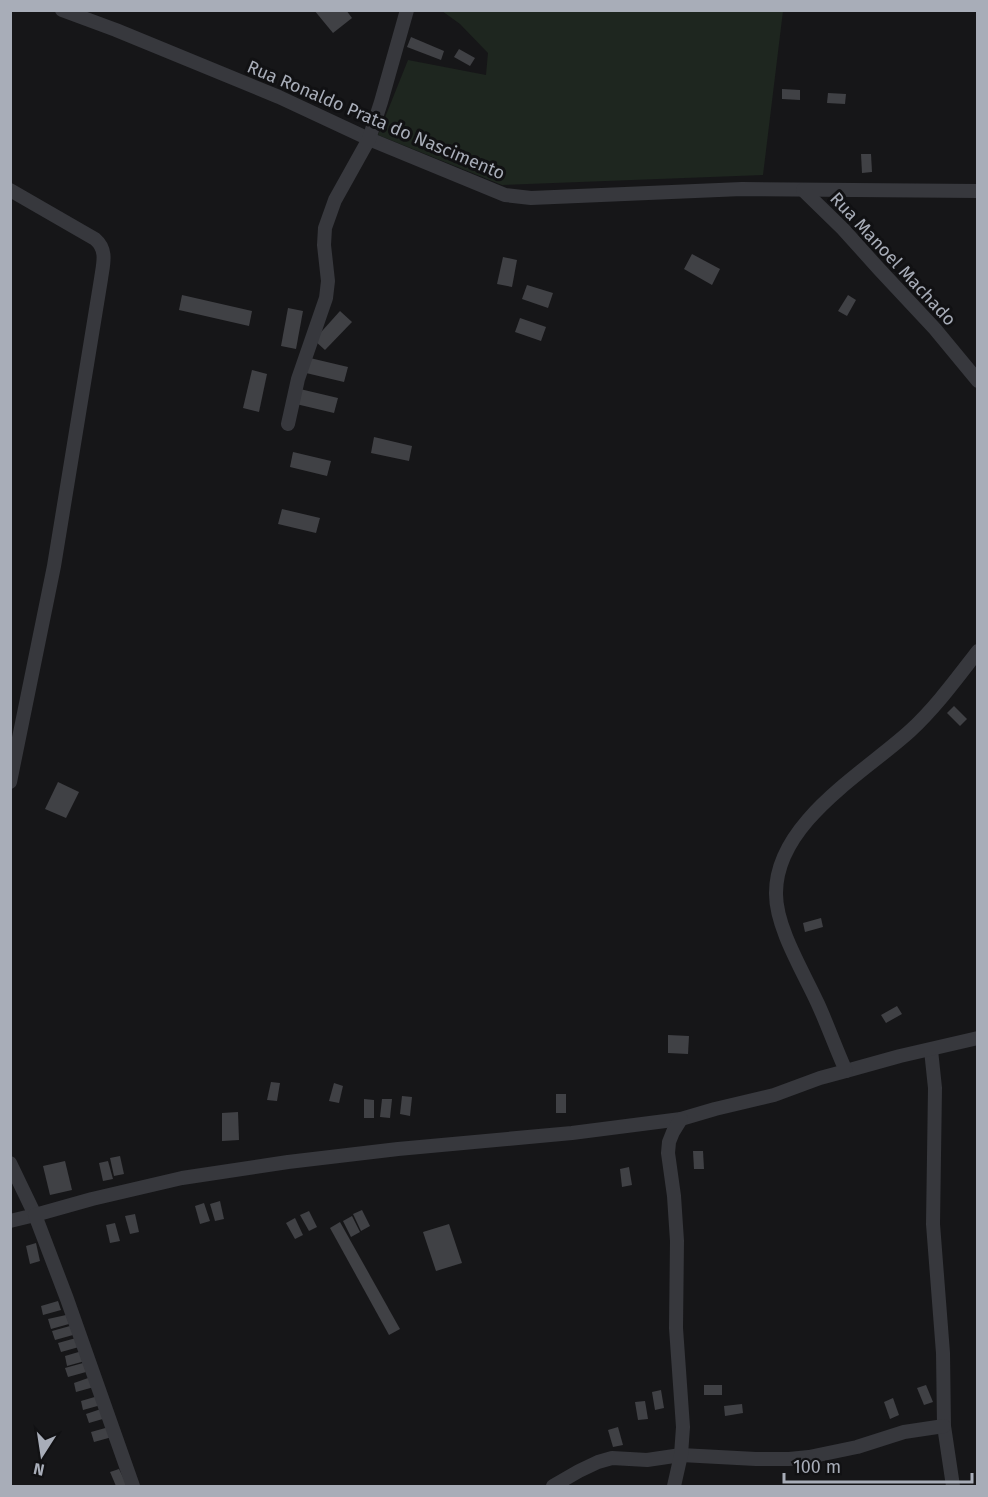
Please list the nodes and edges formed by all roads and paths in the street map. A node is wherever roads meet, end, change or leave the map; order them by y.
1 (62, 10) edge
2 (406, 10) edge
3 (369, 139) junction
4 (10, 190) edge
5 (803, 190) junction
6 (978, 191) edge
7 (978, 381) edge
8 (288, 424) dead end
9 (978, 651) edge
10 (10, 782) edge
11 (978, 1038) edge
12 (931, 1050) junction
13 (846, 1071) junction
14 (681, 1119) junction
15 (10, 1163) edge
16 (35, 1215) junction
17 (10, 1221) edge
18 (944, 1426) junction
19 (681, 1455) junction
20 (133, 1486) edge
21 (553, 1486) edge
22 (674, 1486) edge
23 (953, 1486) edge

1 - 3 street, Rua Ronaldo Prata do Nascimento
2 - 3 street
3 - 5 street, Rua Ronaldo Prata do Nascimento
3 - 8 street
4 - 10 street
5 - 6 street, Rua Ronaldo Prata do Nascimento
5 - 7 street, Rua Manoel Machado
9 - 13 street
11 - 12 street
12 - 13 street
12 - 18 street
13 - 14 street
14 - 16 street
14 - 19 street
15 - 16 street
16 - 17 street
16 - 20 street
18 - 19 street
18 - 23 street
19 - 21 street
19 - 22 street

